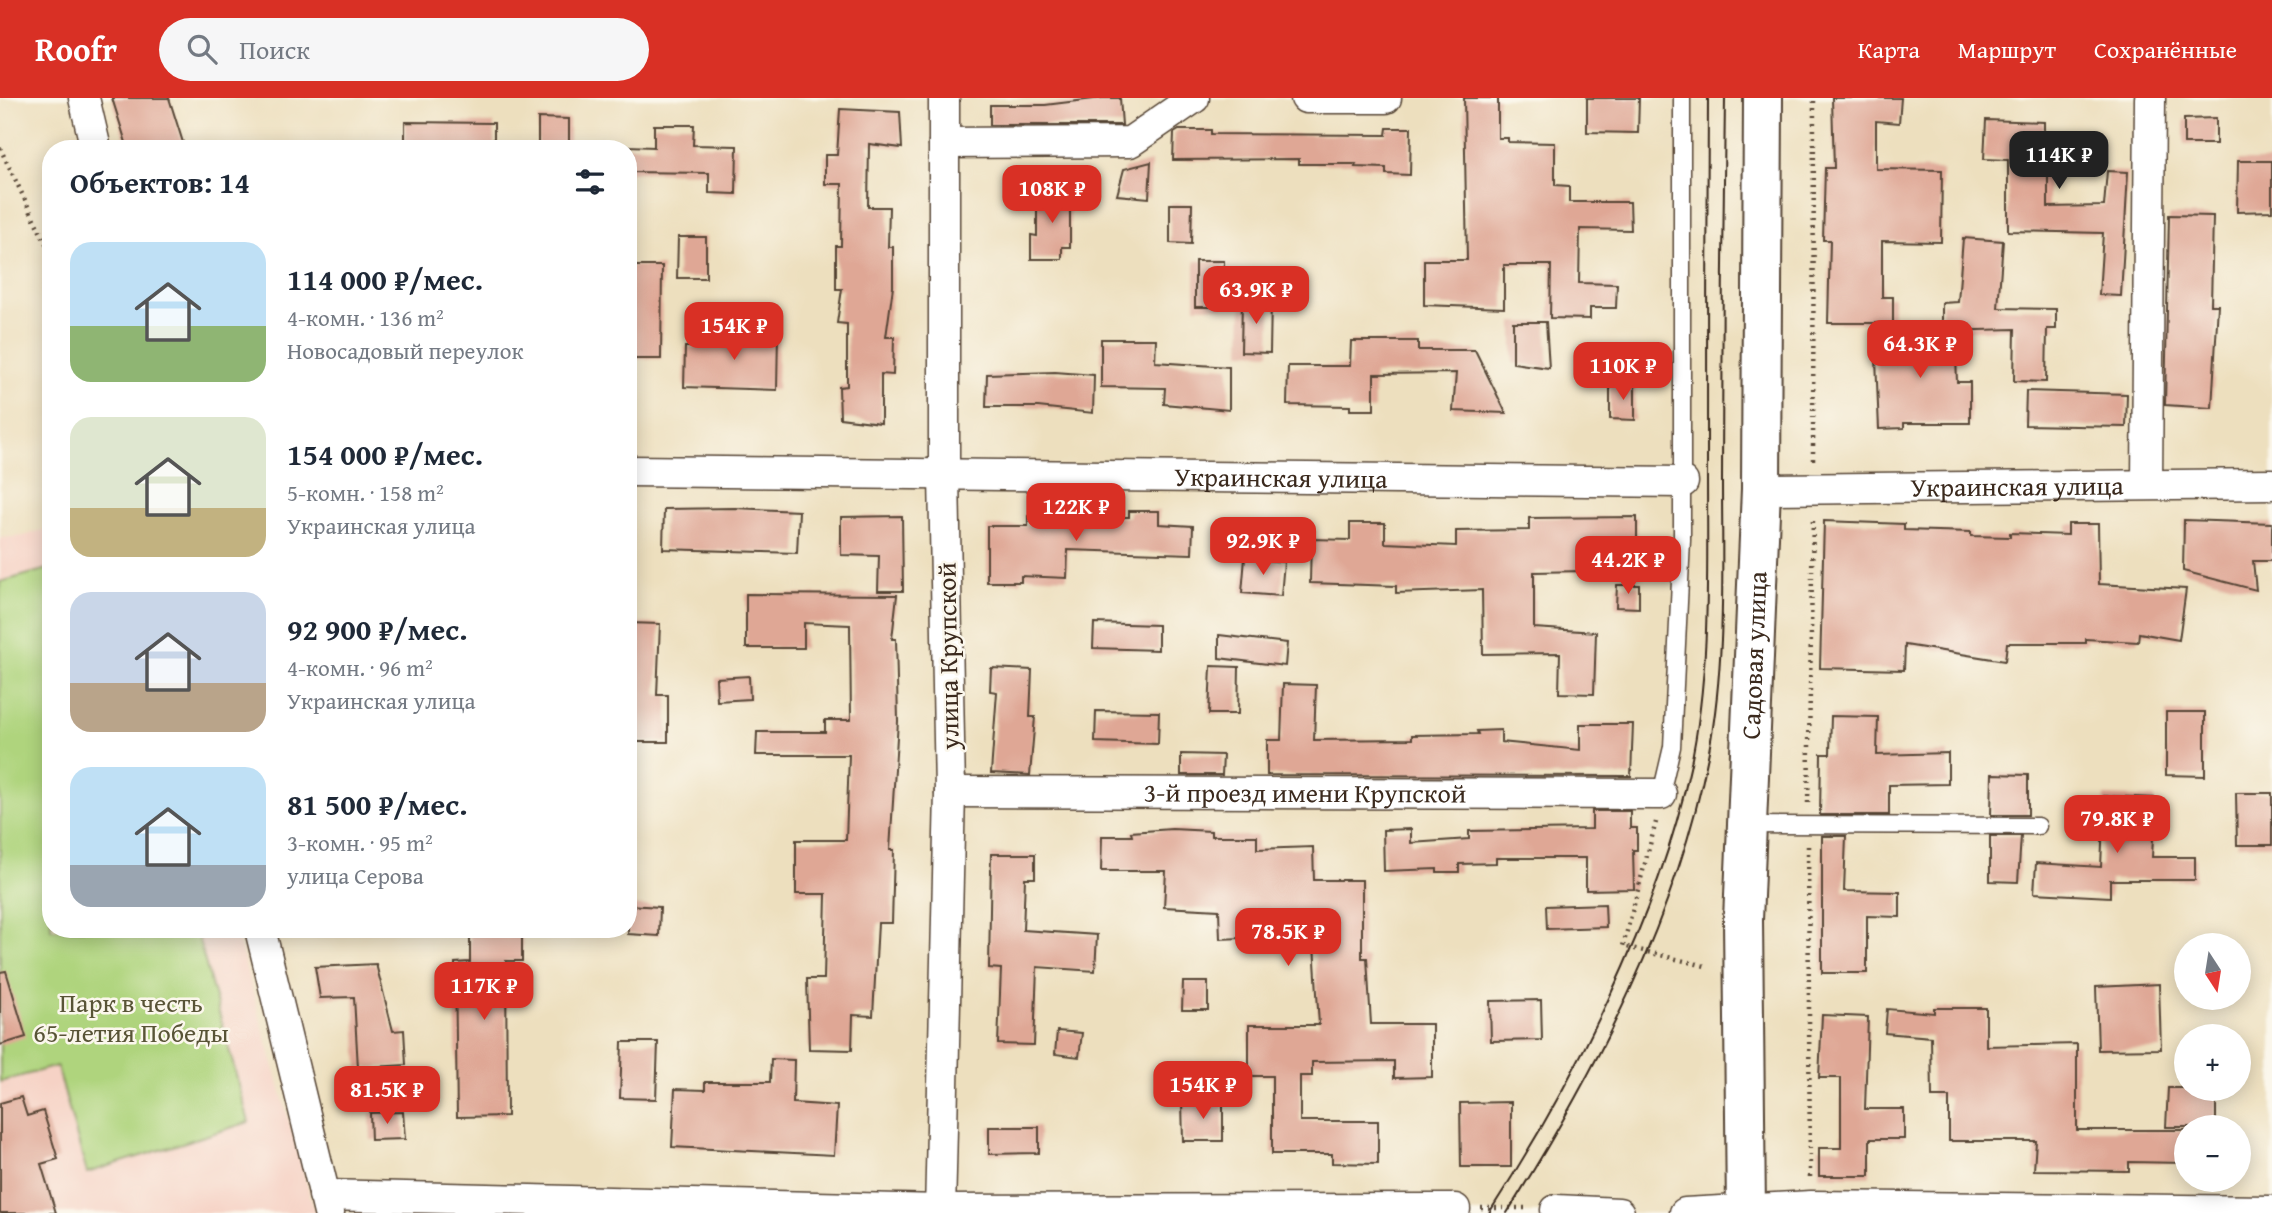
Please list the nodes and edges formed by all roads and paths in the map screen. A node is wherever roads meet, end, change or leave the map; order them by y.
1 (84, 98) edge
2 (944, 98) edge
3 (1194, 98) edge
4 (1306, 98) edge
5 (1386, 98) edge
6 (1682, 98) edge
7 (1763, 98) edge
8 (1814, 98) edge
9 (2150, 98) edge
10 (94, 140) edge
11 (944, 143) junction
12 (0, 148) edge
13 (42, 235) edge
14 (637, 471) edge
15 (944, 475) junction
16 (1683, 482) junction
17 (2147, 484) junction
18 (2272, 484) edge
19 (1761, 489) junction
20 (1813, 489) junction
21 (950, 792) junction
22 (1661, 794) junction
23 (1748, 825) junction
24 (1808, 826) junction
25 (2038, 826) dead end
26 (262, 938) edge
27 (1705, 966) dead end
28 (326, 1204) edge
29 (1811, 1206) junction
30 (1455, 1209) joint
31 (1556, 1210) joint
32 (940, 1211) edge
33 (1746, 1211) edge
34 (1922, 1211) edge
35 (2272, 1211) edge
36 (1619, 1213) edge
37 (1685, 1213) edge

1 - 10 street
2 - 11 street, улица Крупской
3 - 11 street
4 - 5 street
6 - 16 lane
7 - 19 street, Садовая улица
8 - 20 path
9 - 17 street
11 - 15 street, улица Крупской
12 - 13 path
14 - 15 street, Украинская улица
15 - 16 street, Украинская улица
15 - 21 street, улица Крупской
16 - 22 lane
17 - 18 street, Украинская улица
17 - 20 street, Украинская улица
19 - 20 street, Украинская улица
19 - 23 street, Садовая улица
20 - 24 path
21 - 22 street, 3-й проезд имени Крупской
21 - 32 street, улица Крупской
22 - 27 path
23 - 24 lane
23 - 33 street, Садовая улица
24 - 25 lane
24 - 29 path
26 - 28 street
28 - 32 street
29 - 33 street
29 - 34 street
30 - 31 path
30 - 32 street
31 - 36 street
33 - 37 street
34 - 35 street

